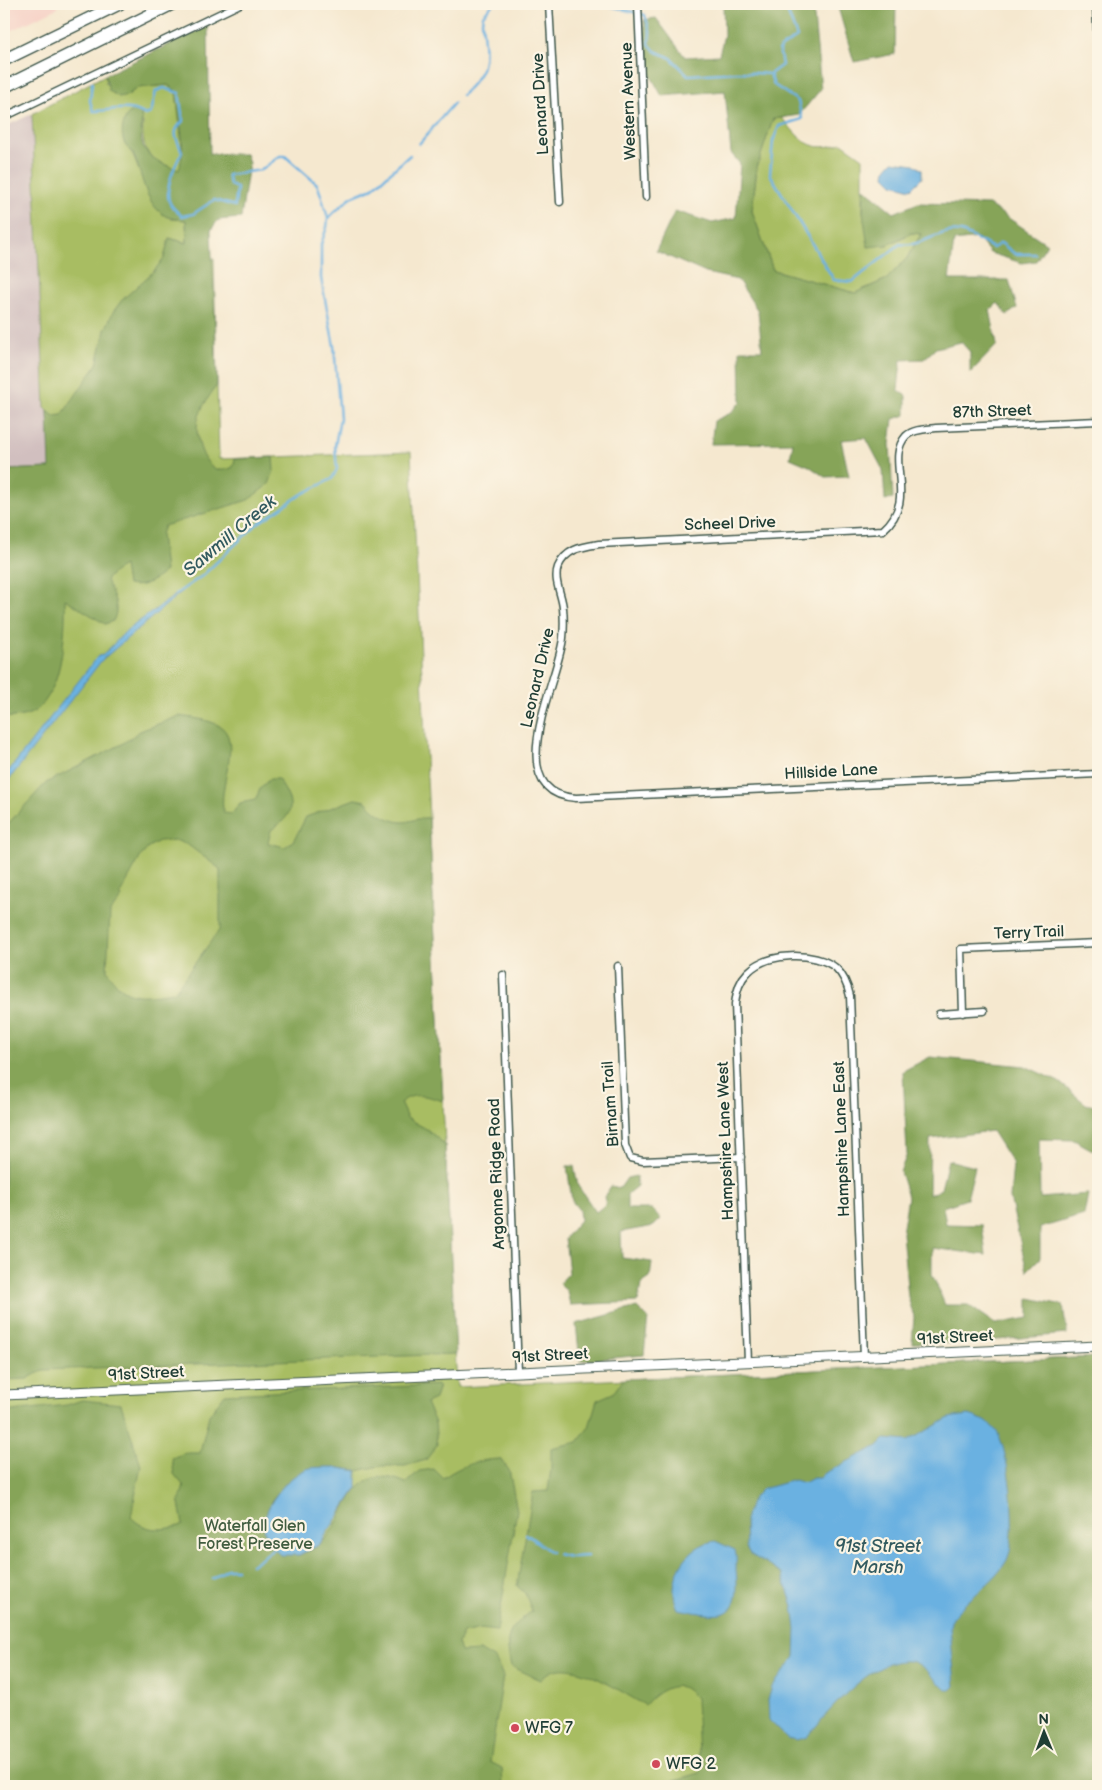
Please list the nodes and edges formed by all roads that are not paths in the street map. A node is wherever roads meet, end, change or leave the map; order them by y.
1 (119, 4) edge
2 (172, 4) edge
3 (240, 4) edge
4 (548, 4) edge
5 (1096, 4) edge
6 (638, 5) edge
7 (1098, 53) edge
8 (4, 58) edge
9 (4, 88) edge
10 (4, 117) edge
11 (646, 197) dead end
12 (560, 202) dead end
13 (1098, 421) edge
14 (892, 522) joint
15 (567, 553) joint
16 (1098, 774) edge
17 (566, 796) joint
18 (1098, 943) edge
19 (795, 958) joint
20 (618, 966) dead end
21 (503, 975) dead end
22 (984, 1011) dead end
23 (963, 1013) junction
24 (939, 1014) dead end
25 (741, 1157) junction
26 (1098, 1346) edge
27 (864, 1356) junction
28 (748, 1362) junction
29 (518, 1372) junction
30 (4, 1395) edge

1 - 8 highway
2 - 9 highway
3 - 10 street
4 - 12 street, Leonard Drive
5 - 7 street
6 - 11 street, Western Avenue
13 - 14 street, 87th Street
14 - 15 street, Scheel Drive
15 - 17 street, Leonard Drive
16 - 17 street, Hillside Lane
18 - 23 street, Terry Trail
19 - 25 street, Hampshire Lane West
19 - 27 street, Hampshire Lane East
20 - 25 street, Birnam Trail
21 - 29 street, Argonne Ridge Road
22 - 23 street
23 - 24 street
25 - 28 street, Hampshire Lane West
26 - 27 main road, 91st Street
27 - 28 main road, 91st Street
28 - 29 main road, 91st Street
29 - 30 main road, 91st Street

